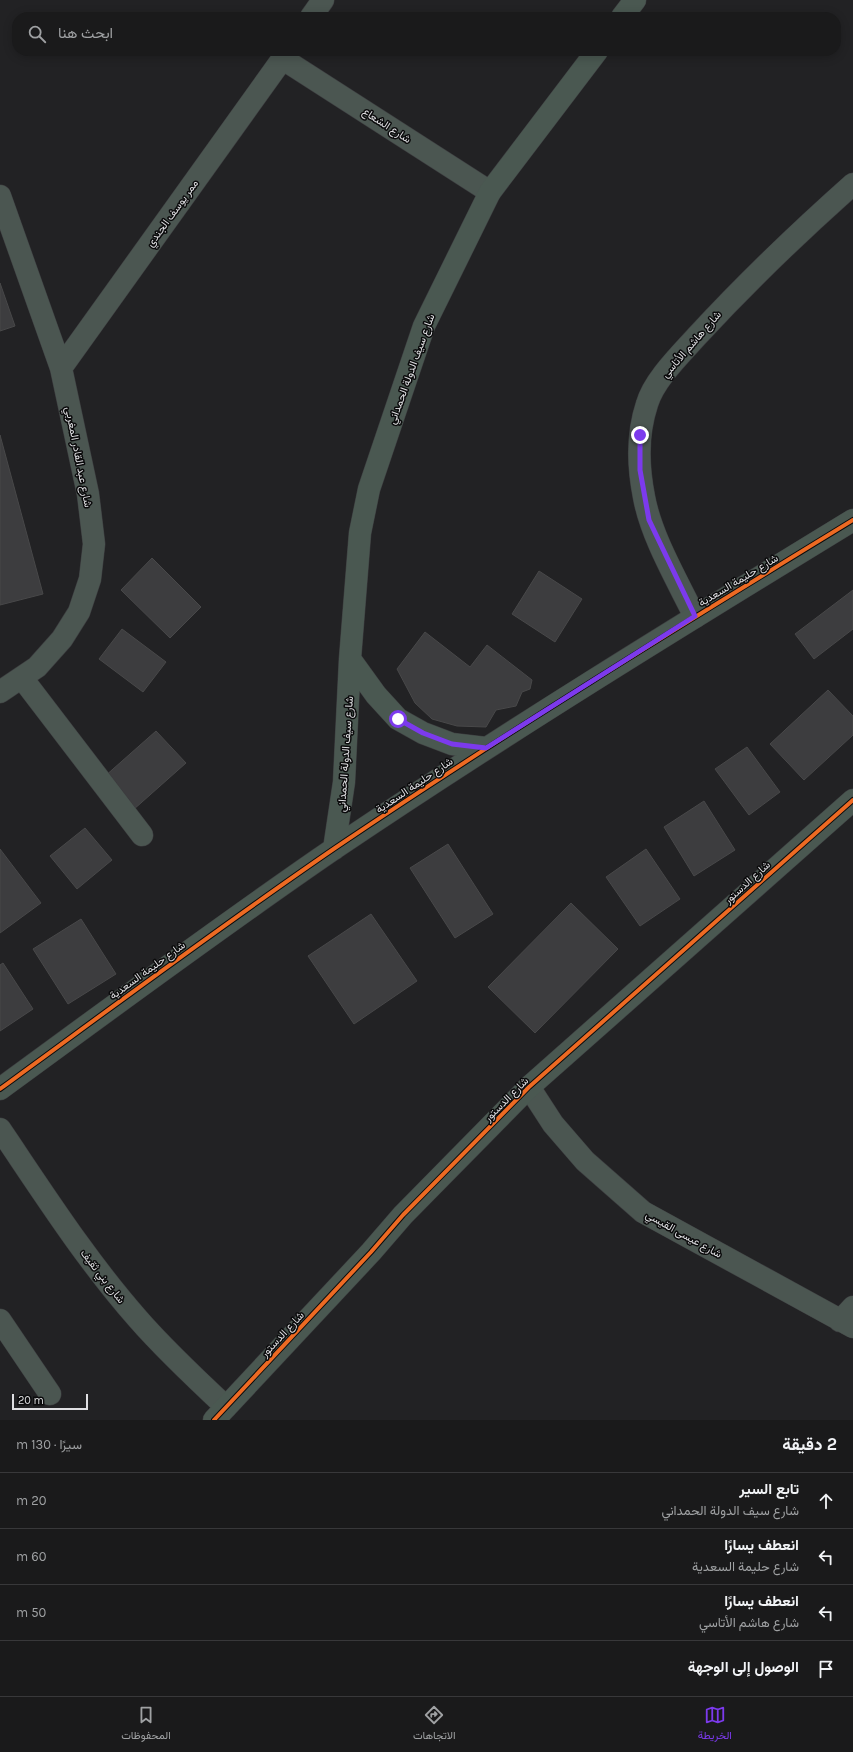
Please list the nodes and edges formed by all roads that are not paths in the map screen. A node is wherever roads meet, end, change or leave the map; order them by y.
1 (323, 0) edge
2 (635, 0) edge
3 (315, 12) edge
4 (626, 12) edge
5 (284, 56) edge
6 (286, 56) edge
7 (593, 56) edge
8 (853, 184) edge
9 (490, 192) junction
10 (0, 196) edge
11 (61, 368) junction
12 (853, 520) edge
13 (695, 616) junction
14 (350, 660) junction
15 (22, 678) junction
16 (0, 692) edge
17 (486, 748) junction
18 (853, 800) edge
19 (142, 835) dead end
20 (334, 849) junction
21 (529, 1087) junction
22 (0, 1089) edge
23 (0, 1129) edge
24 (849, 1318) edge
25 (0, 1320) edge
26 (50, 1394) dead end
27 (220, 1414) edge

1 - 3 street
2 - 4 street
5 - 11 street, ممر يوسف الجندي
6 - 9 street, شارع الشعاع
7 - 9 street, شارع سيف الدولة الحمداني
8 - 13 street, شارع هاشم الأتاسي
9 - 14 street, شارع سيف الدولة الحمداني
10 - 11 street, شارع عبد القادر المغربي
11 - 15 street, شارع عبد القادر المغربي
12 - 13 street, شارع حليمة السعدية
13 - 17 street, شارع حليمة السعدية
14 - 17 street
14 - 20 street, شارع سيف الدولة الحمداني
15 - 16 street, شارع عبد القادر المغربي
15 - 19 street
17 - 20 street, شارع حليمة السعدية
18 - 21 street, شارع الدستور
20 - 22 street, شارع حليمة السعدية
21 - 24 street, شارع عيسى القيسي
21 - 27 street, شارع الدستور
23 - 27 street, شارع بني ثقيف
25 - 26 street

